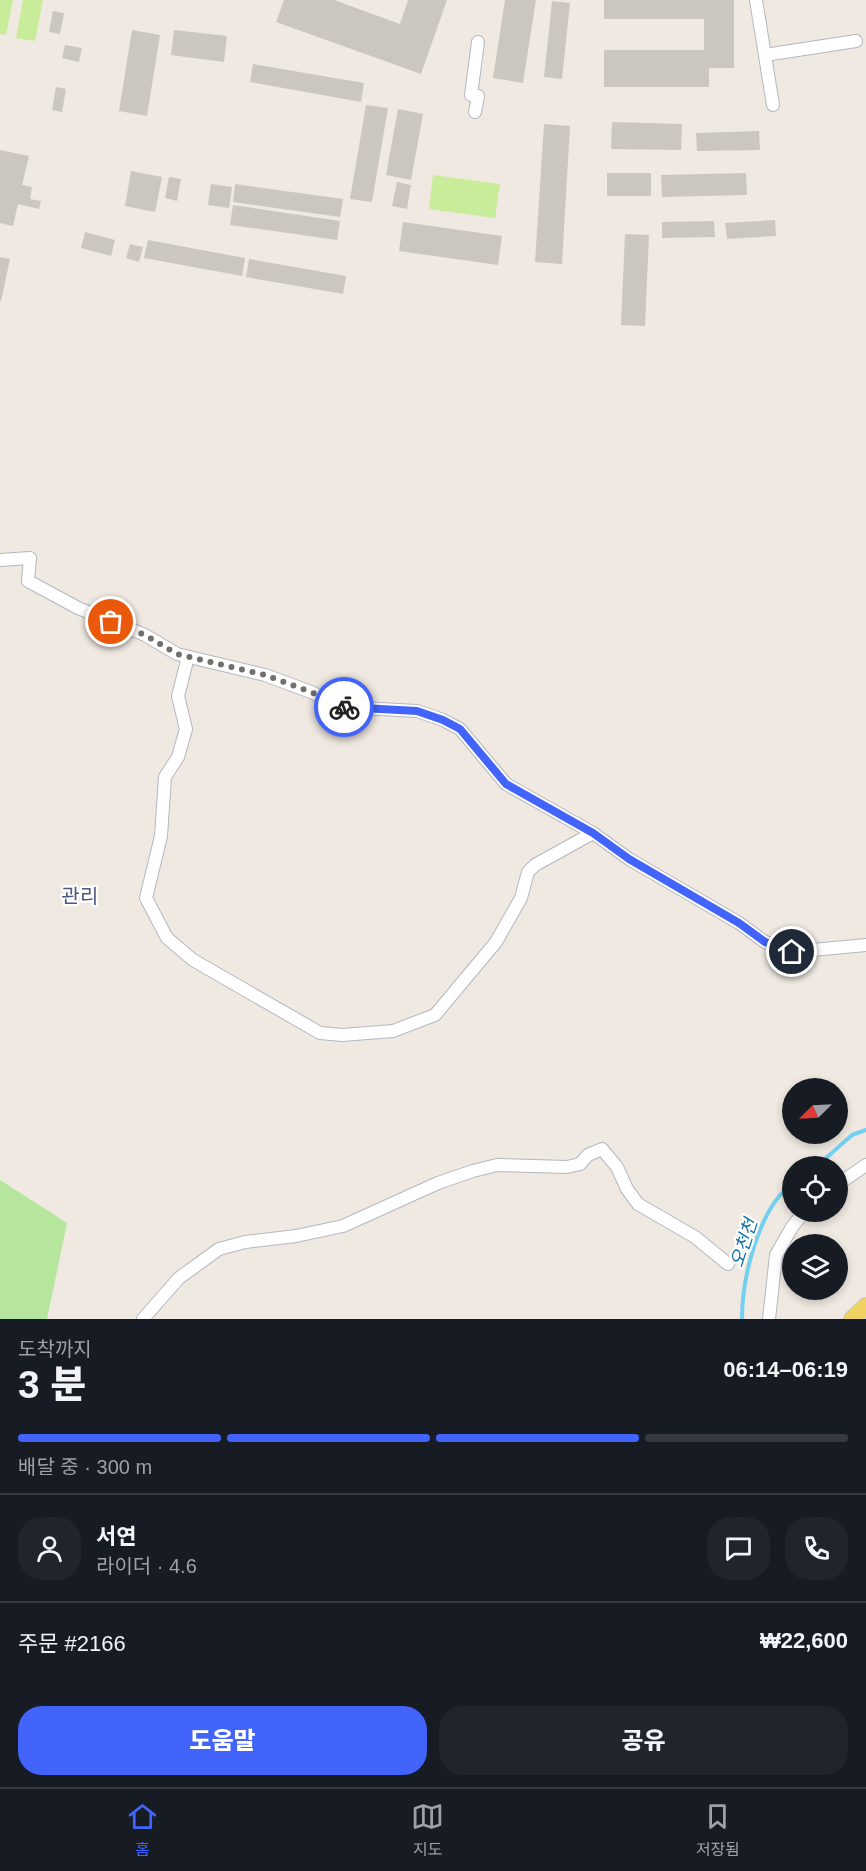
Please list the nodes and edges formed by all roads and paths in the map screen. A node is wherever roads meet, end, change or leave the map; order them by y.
1 (756, 0) edge
2 (856, 41) dead end
3 (478, 42) dead end
4 (765, 55) junction
5 (773, 105) dead end
6 (475, 112) dead end
7 (0, 560) edge
8 (188, 657) junction
9 (593, 833) junction
10 (866, 945) edge
11 (866, 1165) edge
12 (848, 1177) edge
13 (796, 1222) edge
14 (728, 1264) dead end
15 (866, 1306) edge
16 (143, 1319) edge
17 (769, 1319) edge
18 (852, 1319) edge

1 - 4 street
2 - 4 street
3 - 6 street
4 - 5 street
7 - 8 street
8 - 9 street
8 - 9 street
9 - 10 street
11 - 12 street
13 - 17 street
14 - 16 street
15 - 18 main road

